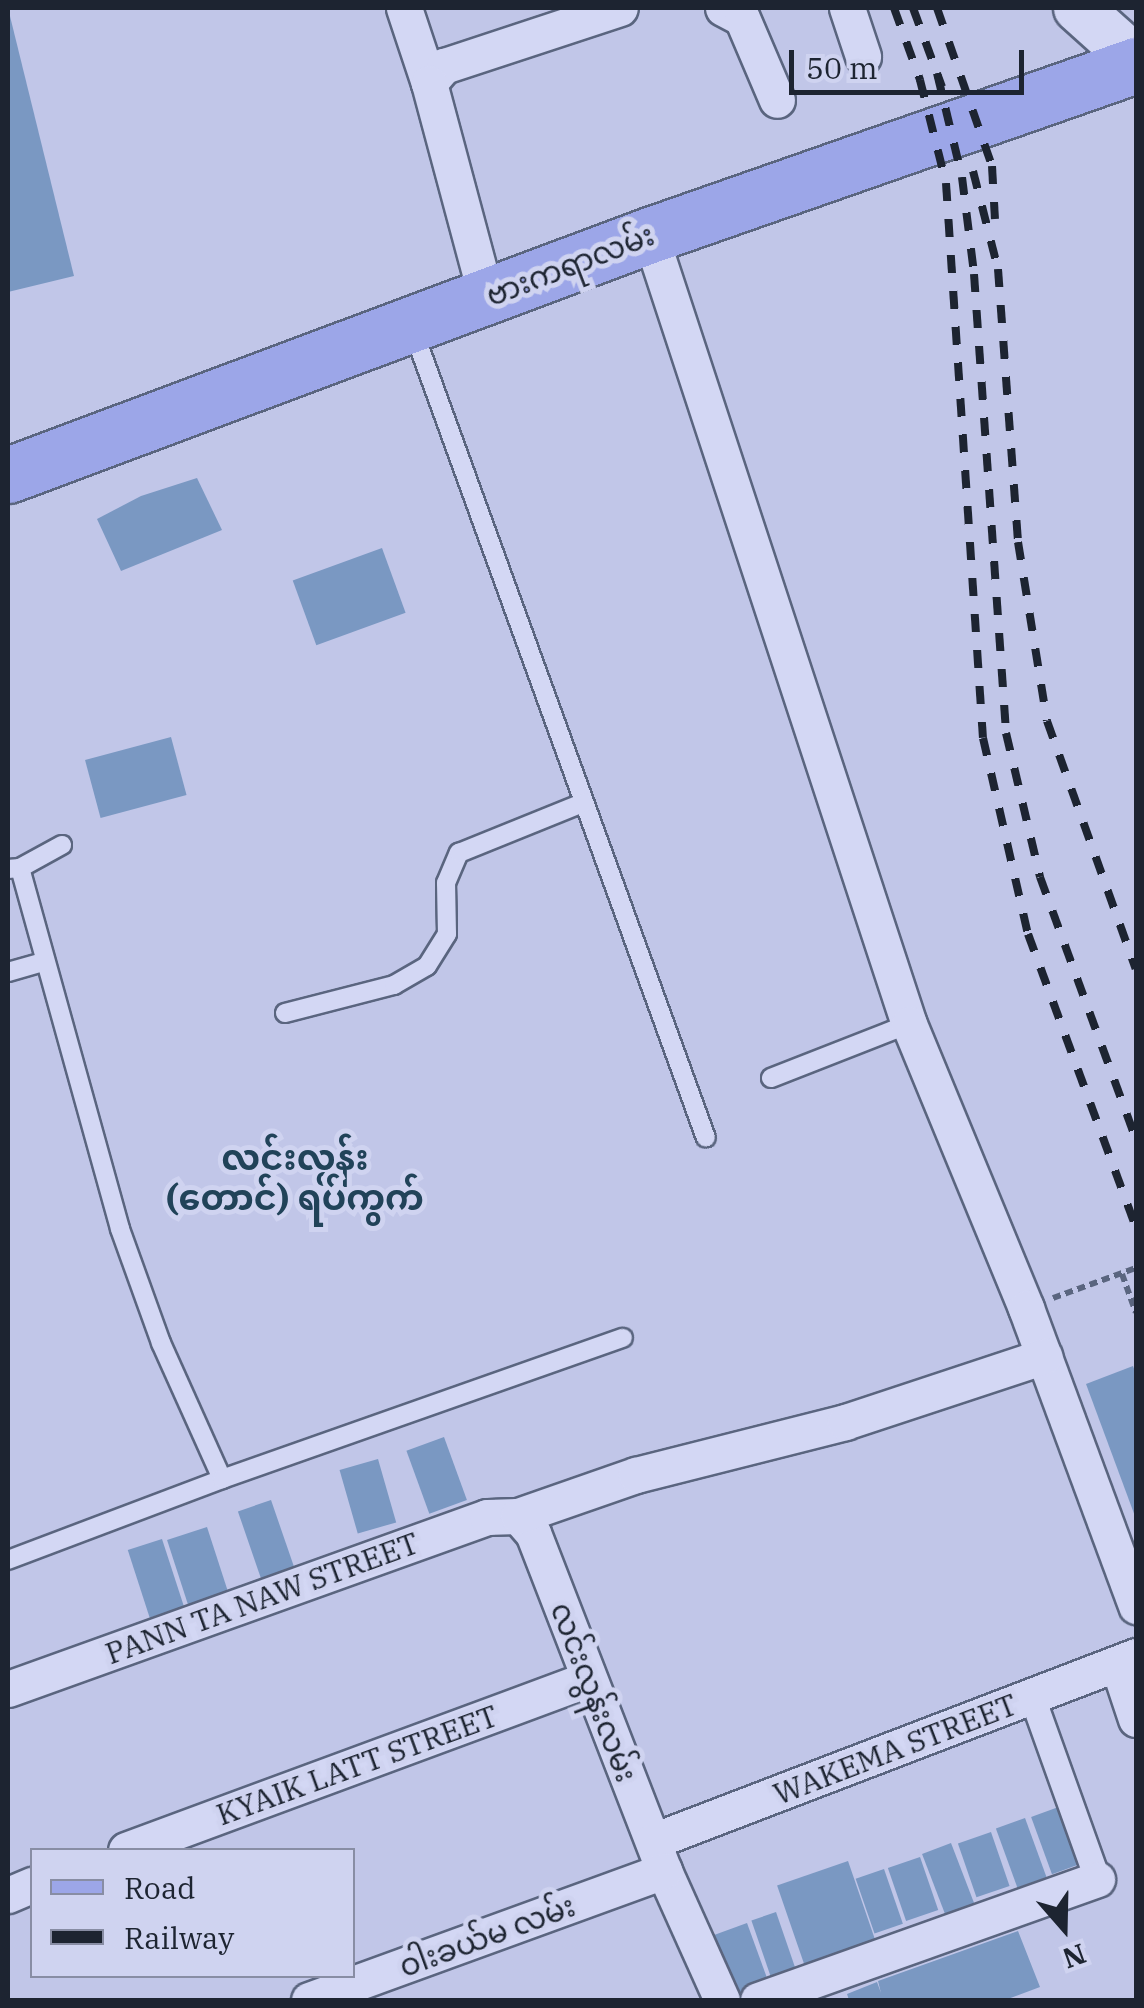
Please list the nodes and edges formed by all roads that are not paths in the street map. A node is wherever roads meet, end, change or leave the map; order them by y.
1 (404, 8) edge
2 (620, 8) edge
3 (723, 8) edge
4 (847, 8) edge
5 (1078, 8) edge
6 (863, 56) dead end
7 (1136, 62) edge
8 (429, 82) junction
9 (778, 100) dead end
10 (650, 234) junction
11 (486, 296) junction
12 (411, 325) junction
13 (8, 474) edge
14 (583, 802) junction
15 (62, 845) dead end
16 (14, 869) edge
17 (43, 962) junction
18 (8, 972) edge
19 (285, 1013) dead end
20 (909, 1024) junction
21 (771, 1078) dead end
22 (706, 1138) dead end
23 (624, 1338) dead end
24 (1044, 1356) junction
25 (222, 1479) junction
26 (518, 1516) junction
27 (8, 1560) edge
28 (1136, 1606) edge
29 (1127, 1660) edge
30 (588, 1679) junction
31 (8, 1690) edge
32 (1032, 1697) junction
33 (1136, 1718) edge
34 (131, 1848) edge
35 (658, 1856) junction
36 (1097, 1879) joint
37 (309, 2000) edge
38 (722, 2000) edge
39 (758, 2000) edge

1 - 8 street
2 - 8 street
3 - 9 street
4 - 6 street
5 - 7 main road
7 - 10 main road, ဗားကရာလမ်း
8 - 11 street
10 - 11 main road, ဗားကရာလမ်း
10 - 20 street
11 - 12 main road, ဗားကရာလမ်း
12 - 13 main road, ဗားကရာလမ်း
12 - 14 lane
14 - 19 lane
14 - 22 lane
15 - 16 lane
16 - 17 lane
17 - 18 lane
17 - 25 lane
20 - 21 lane
20 - 24 street
23 - 25 lane
24 - 26 street, PANN TA NAW STREET
24 - 28 street
25 - 27 lane
26 - 30 street, လင်းလွန်းလမ်း
26 - 31 street, PANN TA NAW STREET
29 - 32 street, WAKEMA STREET
29 - 33 street
30 - 34 street, KYAIK LATT STREET
30 - 35 street, လင်းလွန်းလမ်း
32 - 35 street, WAKEMA STREET
32 - 36 street
35 - 37 street, ဝါးခယ်မ လမ်း
35 - 38 street, လင်းလွန်းလမ်း
36 - 39 street

